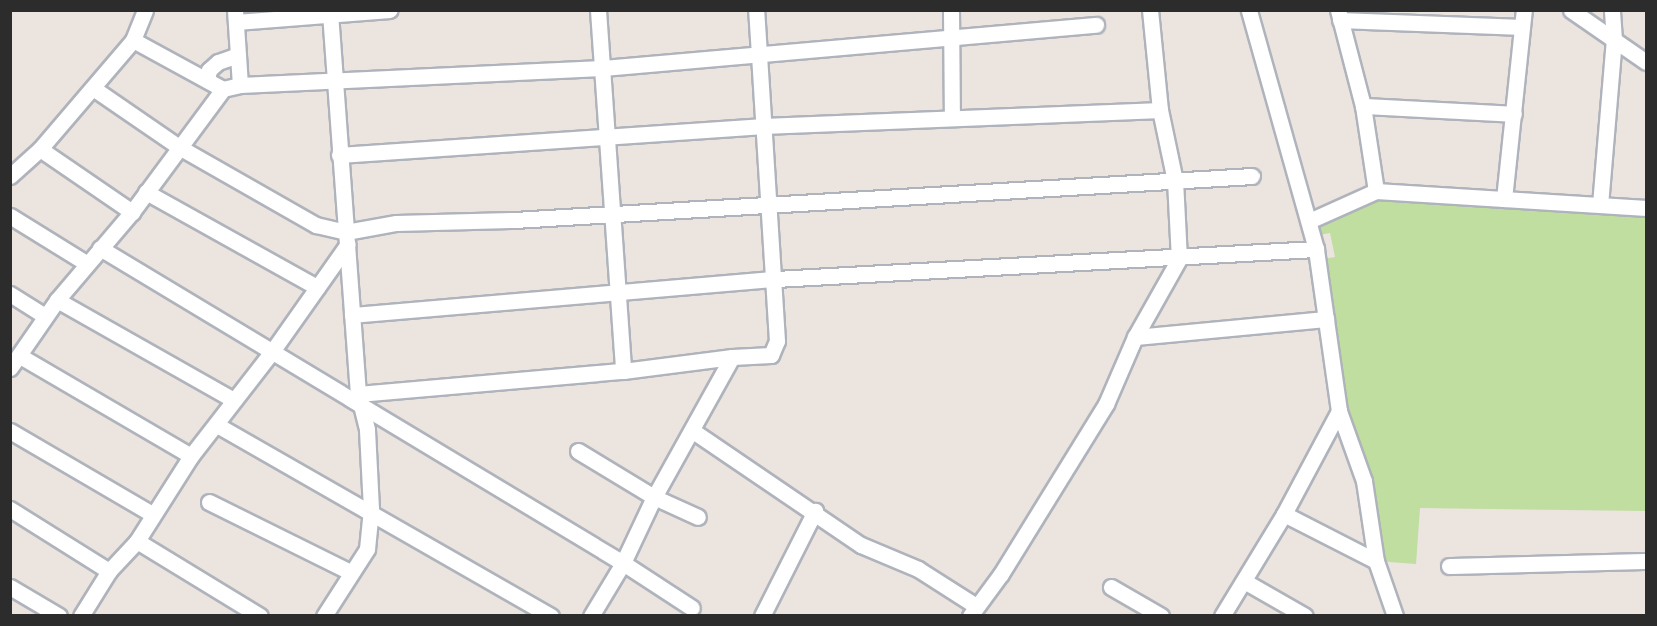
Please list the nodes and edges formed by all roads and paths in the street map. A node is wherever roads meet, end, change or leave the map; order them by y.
1 (145, 10) edge
2 (390, 10) edge
3 (598, 10) edge
4 (756, 10) edge
5 (951, 10) edge
6 (1150, 10) edge
7 (1249, 10) edge
8 (1524, 10) edge
9 (1571, 10) edge
10 (1612, 10) edge
11 (330, 13) edge
12 (1339, 15) edge
13 (235, 16) edge
14 (1096, 25) dead end
15 (1522, 27) junction
16 (950, 37) junction
17 (133, 40) junction
18 (1614, 40) junction
19 (759, 52) junction
20 (238, 55) junction
21 (1647, 62) edge
22 (602, 68) junction
23 (207, 80) junction
24 (334, 82) junction
25 (240, 85) junction
26 (93, 88) junction
27 (223, 89) junction
28 (1363, 106) junction
29 (1160, 110) junction
30 (1514, 114) junction
31 (952, 118) junction
32 (764, 126) junction
33 (608, 136) junction
34 (179, 147) junction
35 (40, 149) junction
36 (339, 155) junction
37 (10, 176) edge
38 (1252, 176) dead end
39 (1176, 181) junction
40 (1377, 190) junction
41 (146, 192) junction
42 (1503, 200) junction
43 (770, 205) junction
44 (1600, 205) junction
45 (1647, 208) edge
46 (132, 212) junction
47 (613, 214) junction
48 (10, 216) edge
49 (1309, 221) junction
50 (347, 238) junction
51 (100, 248) junction
52 (1316, 249) junction
53 (1179, 259) junction
54 (86, 263) junction
55 (776, 279) junction
56 (317, 287) junction
57 (10, 294) edge
58 (618, 294) junction
59 (57, 300) junction
60 (352, 315) junction
61 (45, 316) junction
62 (1326, 319) junction
63 (1136, 337) junction
64 (271, 353) junction
65 (732, 357) junction
66 (15, 362) edge
67 (623, 371) junction
68 (358, 394) junction
69 (232, 399) junction
70 (362, 409) junction
71 (1339, 411) junction
72 (217, 424) junction
73 (10, 431) edge
74 (693, 431) junction
75 (578, 451) dead end
76 (191, 456) junction
77 (654, 497) junction
78 (209, 502) dead end
79 (10, 509) edge
80 (371, 509) junction
81 (815, 511) junction
82 (152, 514) junction
83 (1284, 514) junction
84 (698, 517) dead end
85 (137, 541) junction
86 (1376, 561) junction
87 (1647, 561) edge
88 (623, 563) junction
89 (1449, 566) dead end
90 (110, 571) junction
91 (350, 572) junction
92 (1244, 581) junction
93 (10, 587) edge
94 (1111, 587) dead end
95 (692, 608) dead end
96 (973, 611) edge
97 (86, 614) edge
98 (59, 615) edge
99 (260, 615) edge
100 (324, 615) edge
101 (550, 615) edge
102 (591, 615) edge
103 (762, 615) edge
104 (1161, 615) edge
105 (1222, 615) edge
106 (1305, 615) edge
107 (1395, 615) edge

1 - 17 street
2 - 11 street
3 - 22 street
4 - 19 street
5 - 16 street
6 - 29 street
7 - 49 street
8 - 15 street
9 - 18 street
10 - 18 street
11 - 13 street
11 - 24 street
12 - 15 street
12 - 28 street
13 - 20 street
14 - 16 street
15 - 30 street
16 - 19 street
16 - 31 street
17 - 23 street
17 - 26 street
18 - 21 street
18 - 44 street
19 - 22 street
19 - 32 street
20 - 23 street
20 - 25 street
22 - 24 street
22 - 33 street
23 - 27 street
24 - 25 street
24 - 36 street
25 - 27 street
26 - 34 street
26 - 35 street
27 - 34 street
28 - 30 street
28 - 40 street
29 - 31 street
29 - 39 street
30 - 42 street
31 - 32 street
32 - 33 street
32 - 43 street
33 - 36 street
33 - 47 street
34 - 41 street
34 - 50 street
35 - 37 street
35 - 46 street
36 - 50 street
38 - 39 street
39 - 43 street
39 - 53 street
40 - 42 street
40 - 49 street
41 - 46 street
41 - 56 street
42 - 44 street
43 - 47 street
43 - 55 street
44 - 45 street
46 - 51 street
47 - 50 street
47 - 58 street
48 - 54 street
49 - 52 street
50 - 56 street
50 - 60 street
51 - 54 street
51 - 64 street
52 - 53 street
52 - 62 street
53 - 55 street
53 - 63 street
54 - 59 street
55 - 58 street
55 - 65 street
56 - 64 street
57 - 61 street
58 - 60 street
58 - 67 street
59 - 61 street
59 - 69 street
60 - 68 street
61 - 66 street
62 - 63 street
62 - 71 street
63 - 96 street
64 - 69 street
64 - 70 street
65 - 67 street
65 - 74 street
66 - 76 street
67 - 68 street
68 - 70 street
69 - 72 street
70 - 80 street
70 - 88 street
71 - 83 street
71 - 86 street
72 - 76 street
72 - 80 street
73 - 82 street
74 - 77 street
74 - 81 street
75 - 77 street
76 - 82 street
77 - 84 street
77 - 88 street
78 - 91 street
79 - 90 street
80 - 91 street
80 - 101 street
81 - 96 street
81 - 103 street
82 - 85 street
83 - 86 street
83 - 92 street
85 - 90 street
85 - 99 street
86 - 107 street
87 - 89 street
88 - 95 street
88 - 102 street
90 - 97 street
91 - 100 street
92 - 105 street
92 - 106 street
93 - 98 street
94 - 104 street

